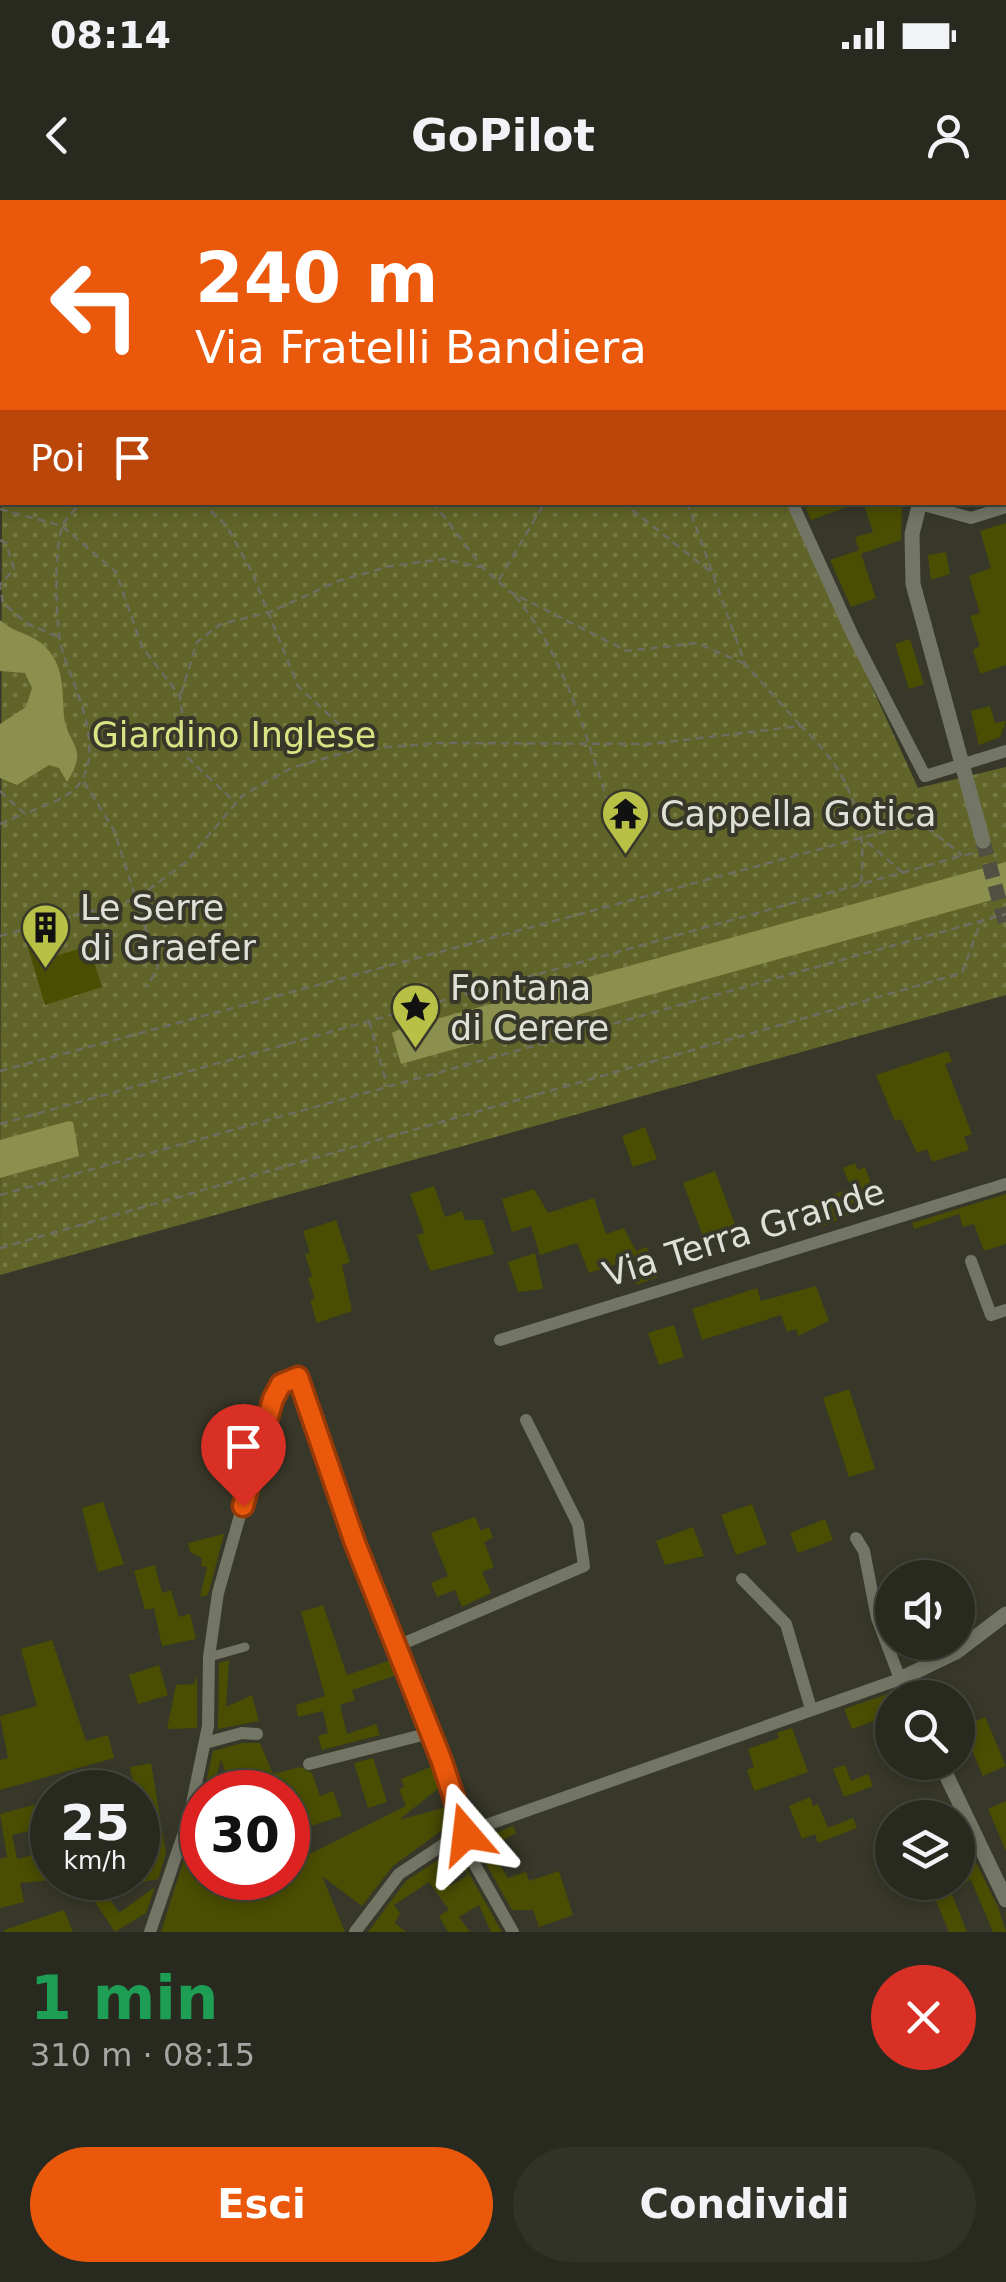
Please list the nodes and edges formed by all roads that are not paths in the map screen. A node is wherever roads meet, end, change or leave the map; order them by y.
1 (793, 505) edge
2 (919, 505) edge
3 (927, 505) edge
4 (1006, 507) edge
5 (1006, 751) edge
6 (964, 763) junction
7 (980, 846) tunnel mouth
8 (1006, 1184) edge
9 (971, 1261) dead end
10 (1006, 1310) edge
11 (500, 1340) dead end
12 (526, 1420) dead end
13 (856, 1538) dead end
14 (742, 1579) dead end
15 (1006, 1614) edge
16 (395, 1647) junction
17 (245, 1648) dead end
18 (209, 1656) junction
19 (900, 1678) junction
20 (811, 1709) junction
21 (430, 1733) junction
22 (257, 1734) dead end
23 (205, 1744) junction
24 (309, 1764) dead end
25 (949, 1780) edge
26 (462, 1835) junction
27 (1006, 1900) edge
28 (150, 1932) edge
29 (355, 1932) edge
30 (513, 1932) edge

1 - 6 street
2 - 6 street
3 - 4 street
5 - 6 street
6 - 7 street
8 - 11 street, Via Terra Grande
9 - 10 street
12 - 16 street
13 - 19 street
14 - 20 street
15 - 19 street
16 - 18 street
16 - 21 street
17 - 18 street
18 - 23 street
19 - 20 street
20 - 26 street
21 - 24 street
21 - 26 street
22 - 23 street
23 - 28 street
25 - 27 street
26 - 29 street
26 - 30 street

